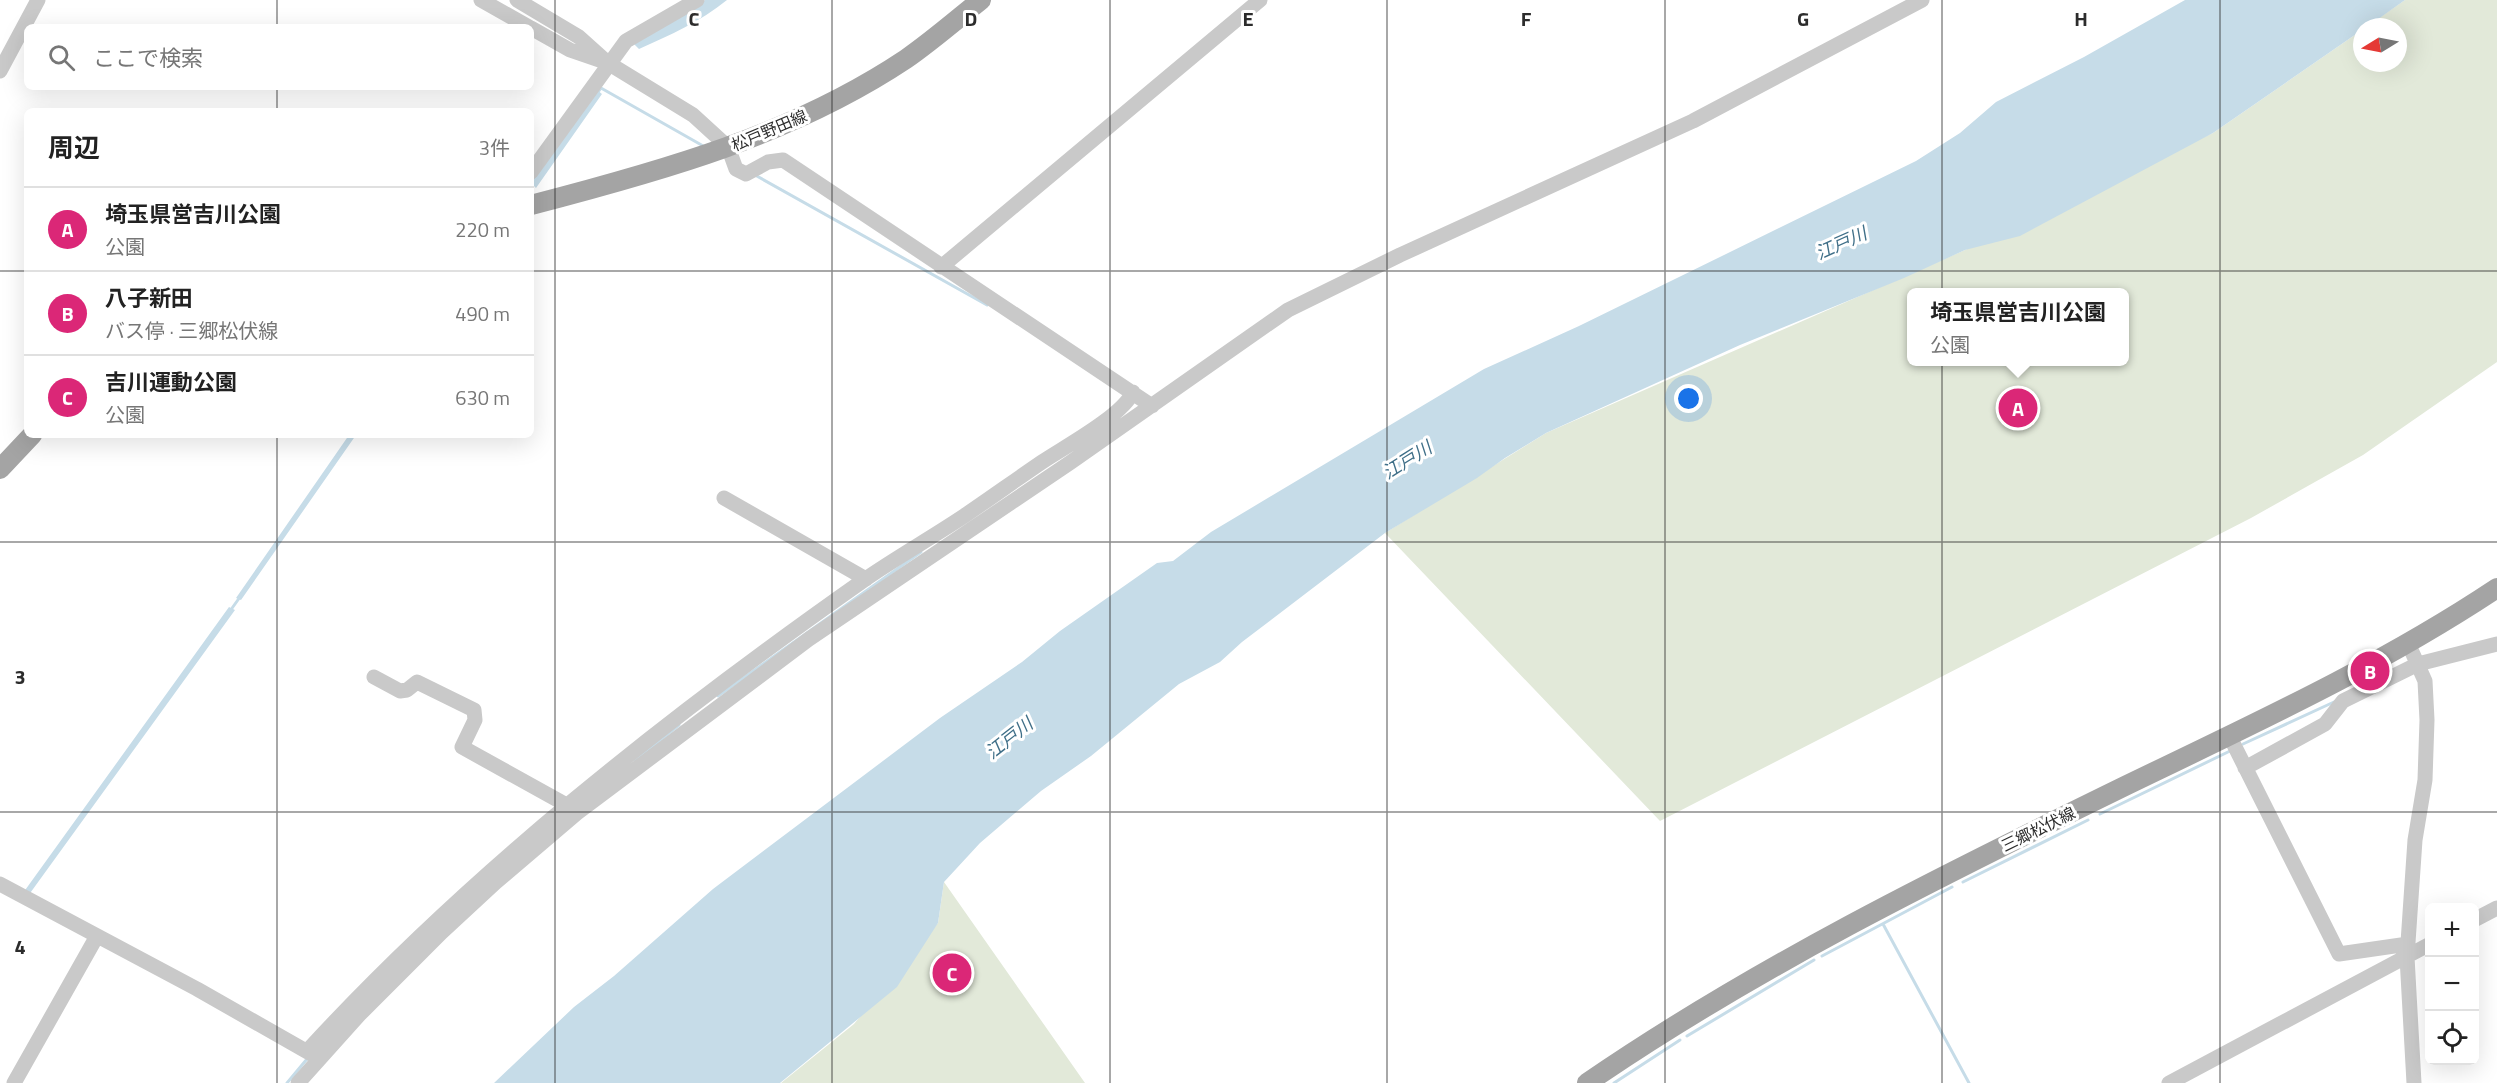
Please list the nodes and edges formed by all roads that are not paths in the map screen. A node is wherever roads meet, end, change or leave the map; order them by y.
1 (38, 0) edge
2 (481, 0) edge
3 (517, 0) edge
4 (697, 0) edge
5 (981, 0) edge
6 (1260, 0) edge
7 (1922, 0) edge
8 (25, 24) edge
9 (523, 24) edge
10 (24, 26) edge
11 (534, 30) edge
12 (608, 63) junction
13 (0, 70) edge
14 (728, 147) junction
15 (534, 168) edge
16 (534, 204) edge
17 (941, 267) junction
18 (1133, 392) junction
19 (1152, 406) junction
20 (29, 438) edge
21 (0, 469) edge
22 (724, 498) dead end
23 (866, 579) junction
24 (2497, 588) edge
25 (2408, 643) junction
26 (2497, 644) edge
27 (2418, 664) junction
28 (374, 677) dead end
29 (2230, 737) junction
30 (2245, 768) junction
31 (572, 808) junction
32 (0, 884) edge
33 (2497, 908) edge
34 (2479, 918) edge
35 (98, 936) junction
36 (2425, 945) edge
37 (2407, 950) junction
38 (313, 1055) junction
39 (14, 1083) edge
40 (298, 1083) edge
41 (1587, 1083) edge
42 (2169, 1083) edge
43 (2414, 1083) edge

1 - 8 street
2 - 9 street
3 - 12 street
4 - 12 street
5 - 14 main road, 松戸野田線
6 - 17 street
7 - 19 street
10 - 13 street
11 - 12 street
12 - 14 street
12 - 15 street
14 - 16 main road, 松戸野田線
14 - 17 street
17 - 18 street
18 - 19 street
18 - 23 street
19 - 31 street
20 - 21 main road
22 - 23 street
23 - 31 street
24 - 25 main road, 三郷松伏線
25 - 27 street
25 - 29 main road, 三郷松伏線
26 - 27 street
27 - 30 street
27 - 37 street
28 - 31 street
29 - 30 street
29 - 41 main road, 三郷松伏線
30 - 37 street
31 - 38 street
32 - 35 street
33 - 34 street
35 - 38 street
35 - 39 street
36 - 37 street
37 - 42 street
37 - 43 street
38 - 40 street

